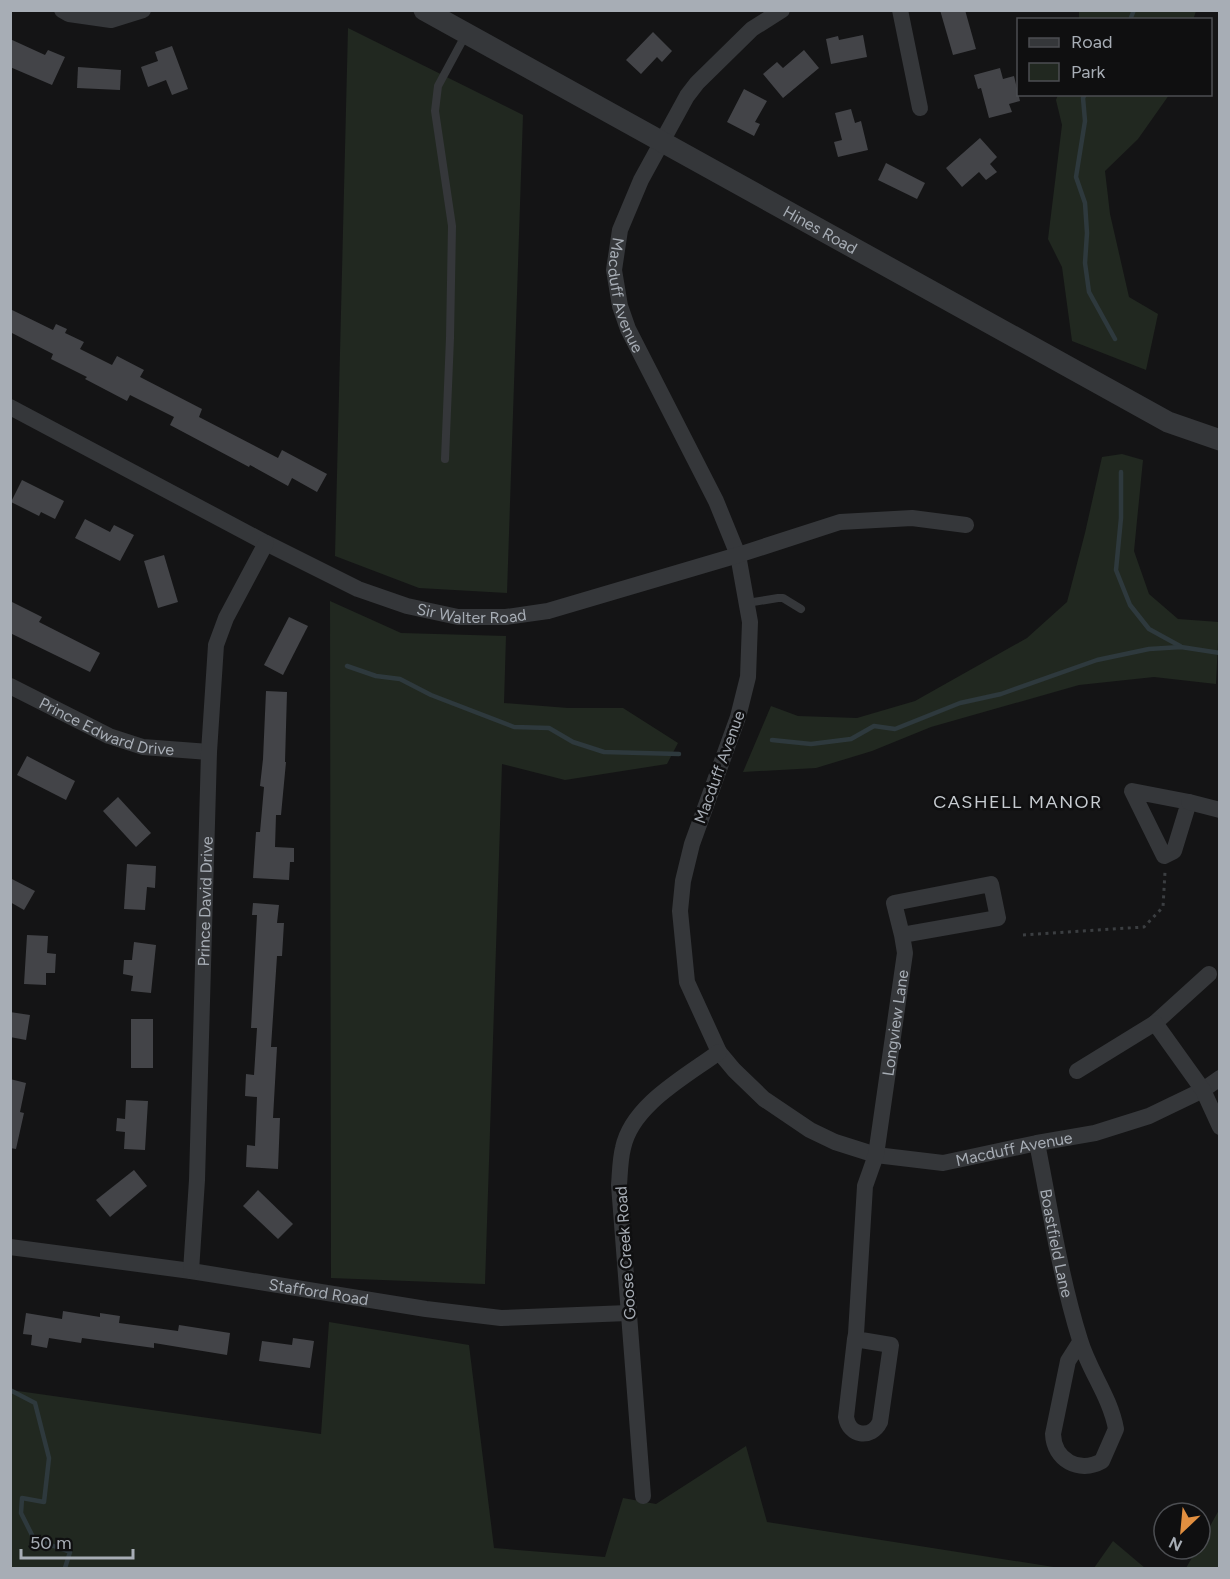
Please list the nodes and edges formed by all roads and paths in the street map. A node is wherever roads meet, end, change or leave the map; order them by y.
1 (62, 10) edge
2 (143, 10) edge
3 (424, 10) edge
4 (782, 10) edge
5 (900, 10) edge
6 (466, 34) junction
7 (920, 108) dead end
8 (663, 144) junction
9 (10, 407) edge
10 (1220, 440) edge
11 (444, 459) dead end
12 (966, 525) dead end
13 (266, 543) junction
14 (738, 555) junction
15 (747, 603) junction
16 (801, 609) dead end
17 (10, 686) edge
18 (209, 752) junction
19 (1189, 802) dead end
20 (1220, 810) edge
21 (1171, 869) dead end
22 (902, 935) junction
23 (1023, 935) dead end
24 (1209, 974) dead end
25 (1155, 1023) junction
26 (719, 1052) junction
27 (1077, 1071) dead end
28 (1220, 1077) edge
29 (1203, 1090) junction
30 (1220, 1127) edge
31 (1036, 1143) junction
32 (876, 1155) junction
33 (10, 1247) edge
34 (190, 1270) junction
35 (628, 1313) junction
36 (855, 1339) junction
37 (1080, 1342) junction
38 (643, 1496) dead end

1 - 2 street
3 - 6 street, Hines Road
4 - 8 street, Macduff Avenue
5 - 7 street
6 - 8 street, Hines Road
6 - 11 lane
8 - 10 street, Hines Road
8 - 14 street, Macduff Avenue
9 - 13 street, Sir Walter Road
12 - 14 street, Sir Walter Road
13 - 14 street, Sir Walter Road
13 - 18 street, Prince David Drive
14 - 15 street, Macduff Avenue
15 - 16 lane
15 - 26 street, Macduff Avenue
17 - 18 street, Prince Edward Drive
18 - 34 street, Prince David Drive
19 - 20 street
21 - 23 path
22 - 22 street, Longview Lane
22 - 32 street, Longview Lane
24 - 25 street
25 - 27 street
25 - 29 street
26 - 32 street, Macduff Avenue
26 - 35 street, Goose Creek Road
28 - 29 street, Macduff Avenue
29 - 30 street
29 - 31 street, Macduff Avenue
31 - 32 street, Macduff Avenue
31 - 37 street, Boastfield Lane
32 - 36 street, Longview Lane
33 - 34 street, Stafford Road
34 - 35 street, Stafford Road
35 - 38 street, Goose Creek Road
36 - 36 street, Longview Lane
37 - 37 street, Boastfield Lane

